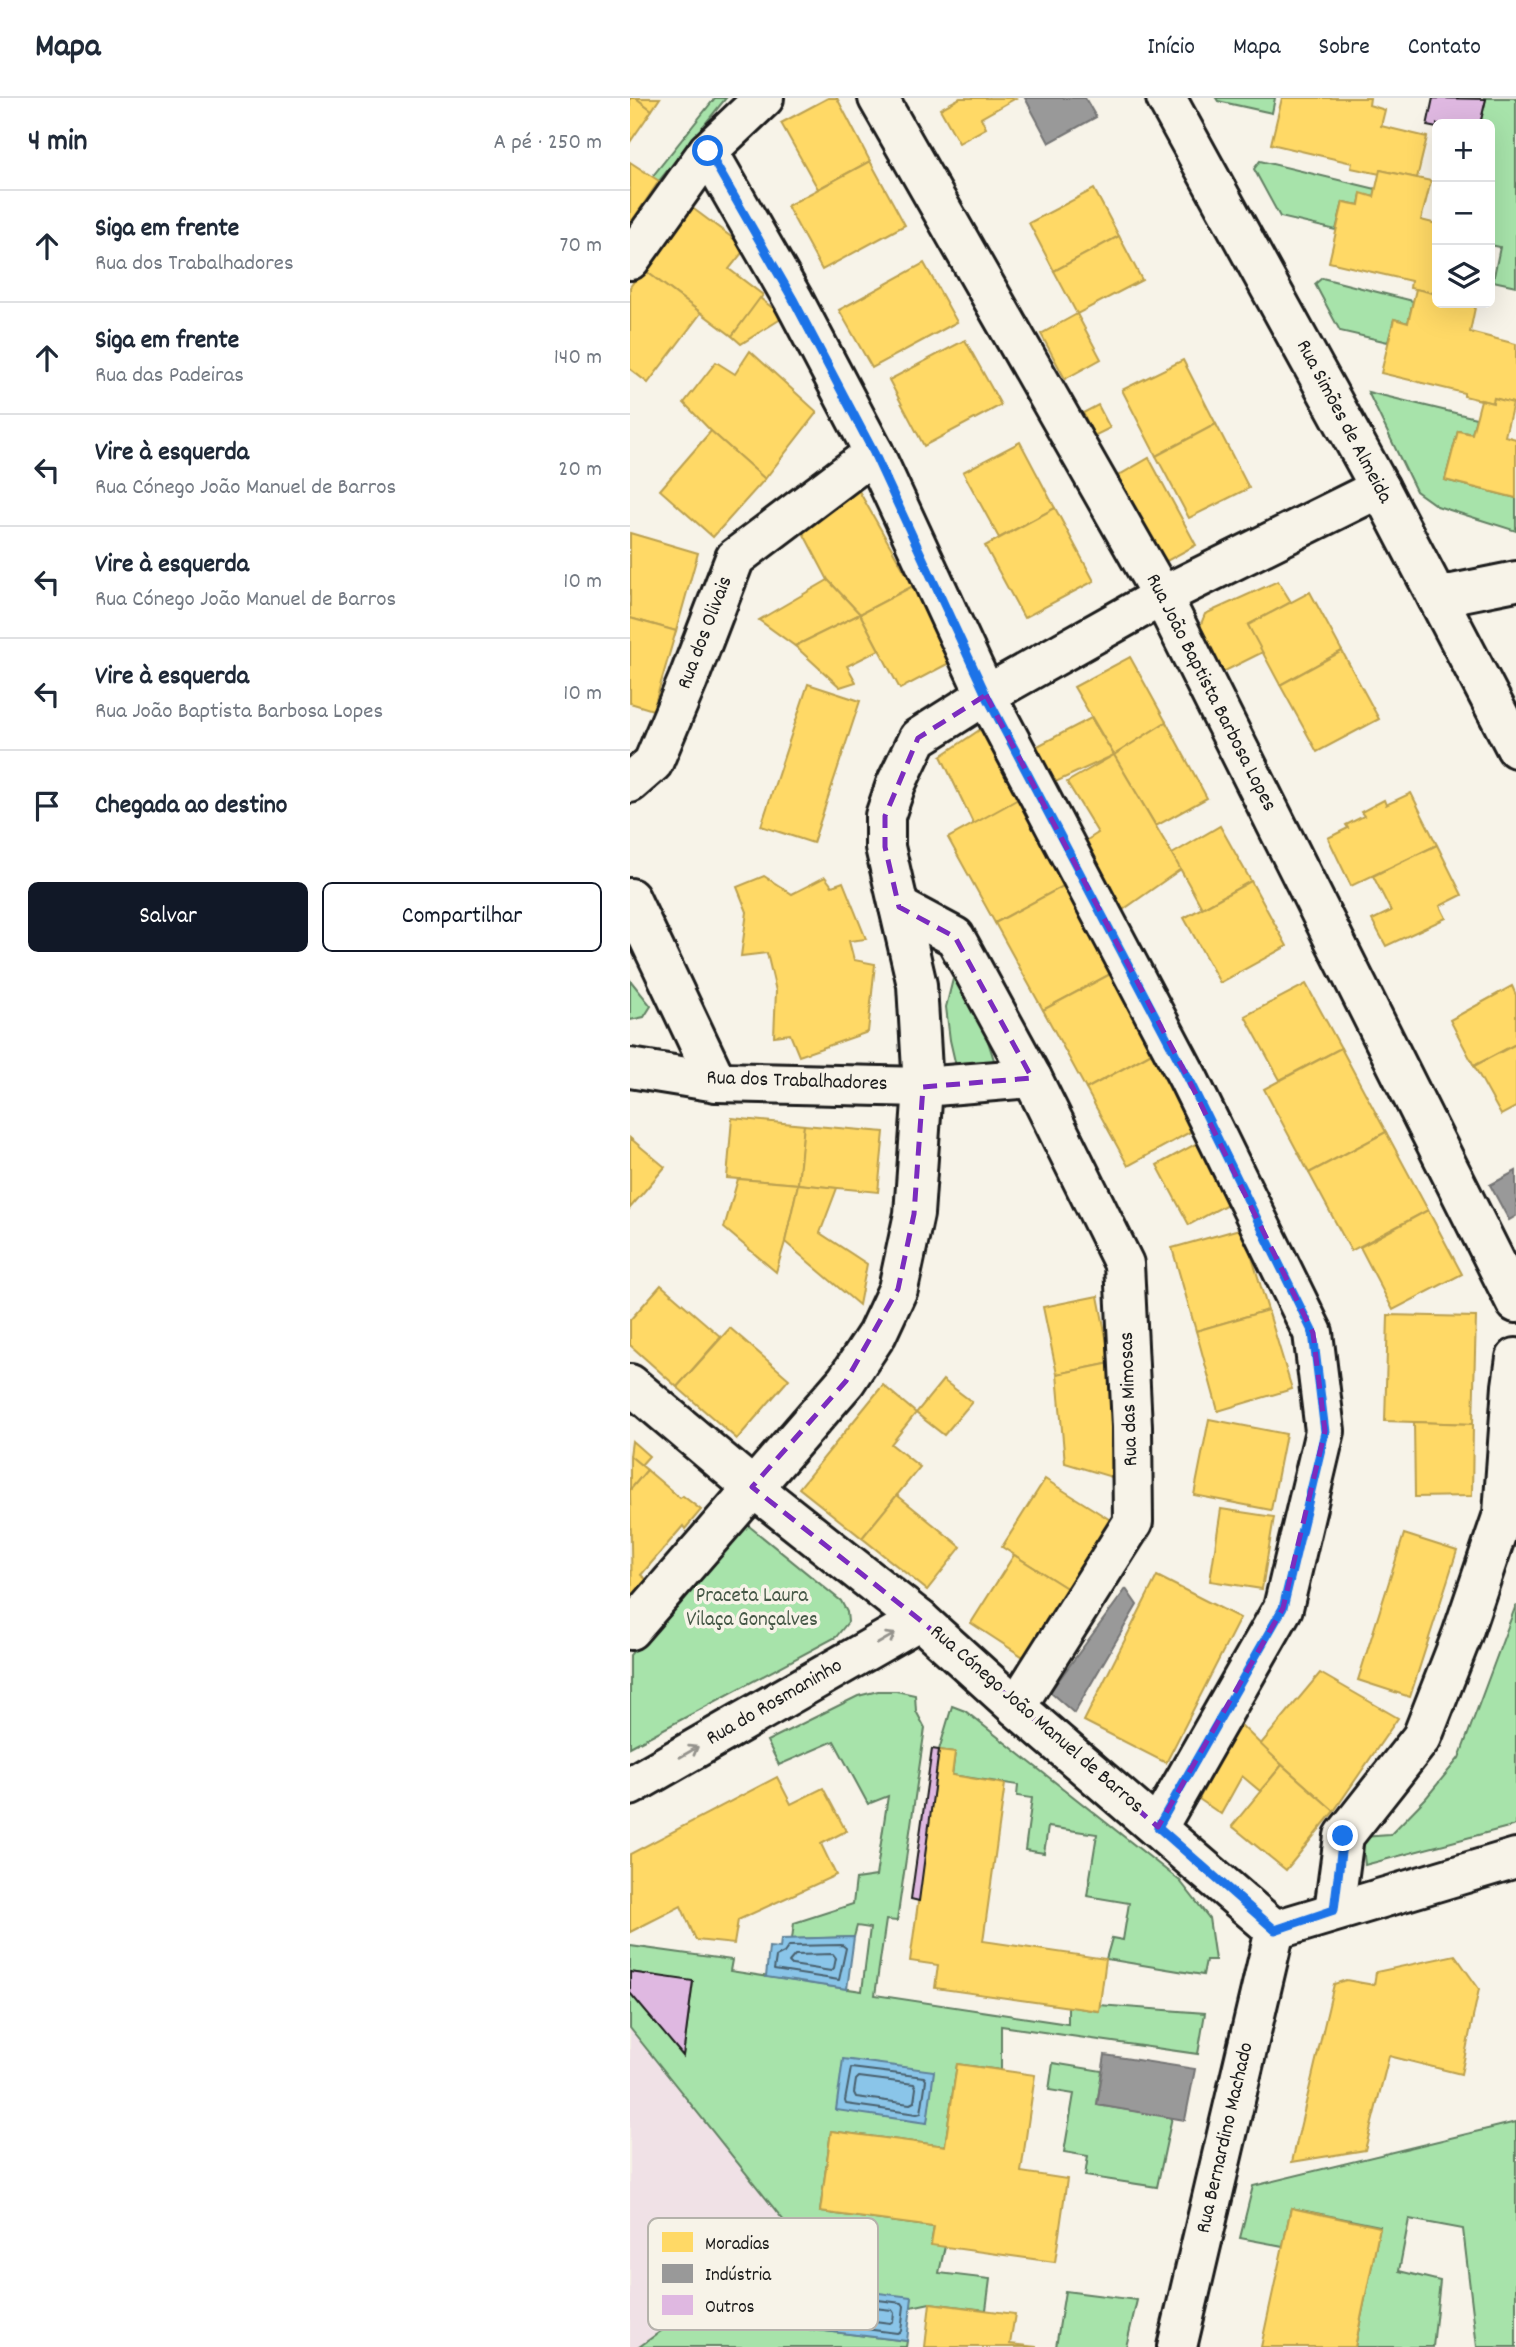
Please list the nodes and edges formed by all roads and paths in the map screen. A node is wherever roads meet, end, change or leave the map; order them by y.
1 (764, 98) edge
2 (877, 98) edge
3 (1166, 98) edge
4 (708, 151) junction
5 (630, 260) edge
6 (874, 453) junction
7 (1380, 488) junction
8 (1516, 581) edge
9 (1162, 596) junction
10 (1437, 597) junction
11 (986, 695) junction
12 (1516, 748) edge
13 (630, 783) edge
14 (630, 898) edge
15 (899, 907) junction
16 (630, 1068) edge
17 (1032, 1078) junction
18 (717, 1082) junction
19 (923, 1087) junction
20 (1516, 1303) edge
21 (1516, 1359) edge
22 (630, 1384) edge
23 (752, 1487) junction
24 (920, 1619) junction
25 (630, 1630) edge
26 (1016, 1707) junction
27 (630, 1786) edge
28 (1158, 1827) junction
29 (1516, 1858) edge
30 (1334, 1910) junction
31 (1275, 1930) junction
32 (1177, 2347) edge

1 - 4 street
2 - 9 street, Rua João Baptista Barbosa Lopes
3 - 7 street, Rua Simões de Almeida
4 - 5 street
4 - 6 street
6 - 11 street
6 - 13 street, Rua dos Olivais
7 - 9 street
7 - 10 street, Rua Simões de Almeida
8 - 10 street
9 - 11 street
9 - 20 street, Rua João Baptista Barbosa Lopes
10 - 12 street, Rua Simões de Almeida
11 - 15 street
11 - 28 street
14 - 18 street
15 - 17 street, Rua das Mimosas
15 - 19 street
16 - 18 street, Rua dos Trabalhadores
17 - 19 street
17 - 26 street, Rua das Mimosas
18 - 19 street, Rua dos Trabalhadores
19 - 23 street
21 - 30 street
22 - 23 street, Rua Cónego João Manuel de Barros
23 - 24 street, Rua Cónego João Manuel de Barros
23 - 25 street
24 - 26 street, Rua Cónego João Manuel de Barros
27 -> 24 street, Rua do Rosmaninho
26 - 28 street, Rua Cónego João Manuel de Barros
28 - 31 street, Rua Cónego João Manuel de Barros
29 - 30 street
30 - 31 street
31 - 32 street, Rua Bernardino Machado

